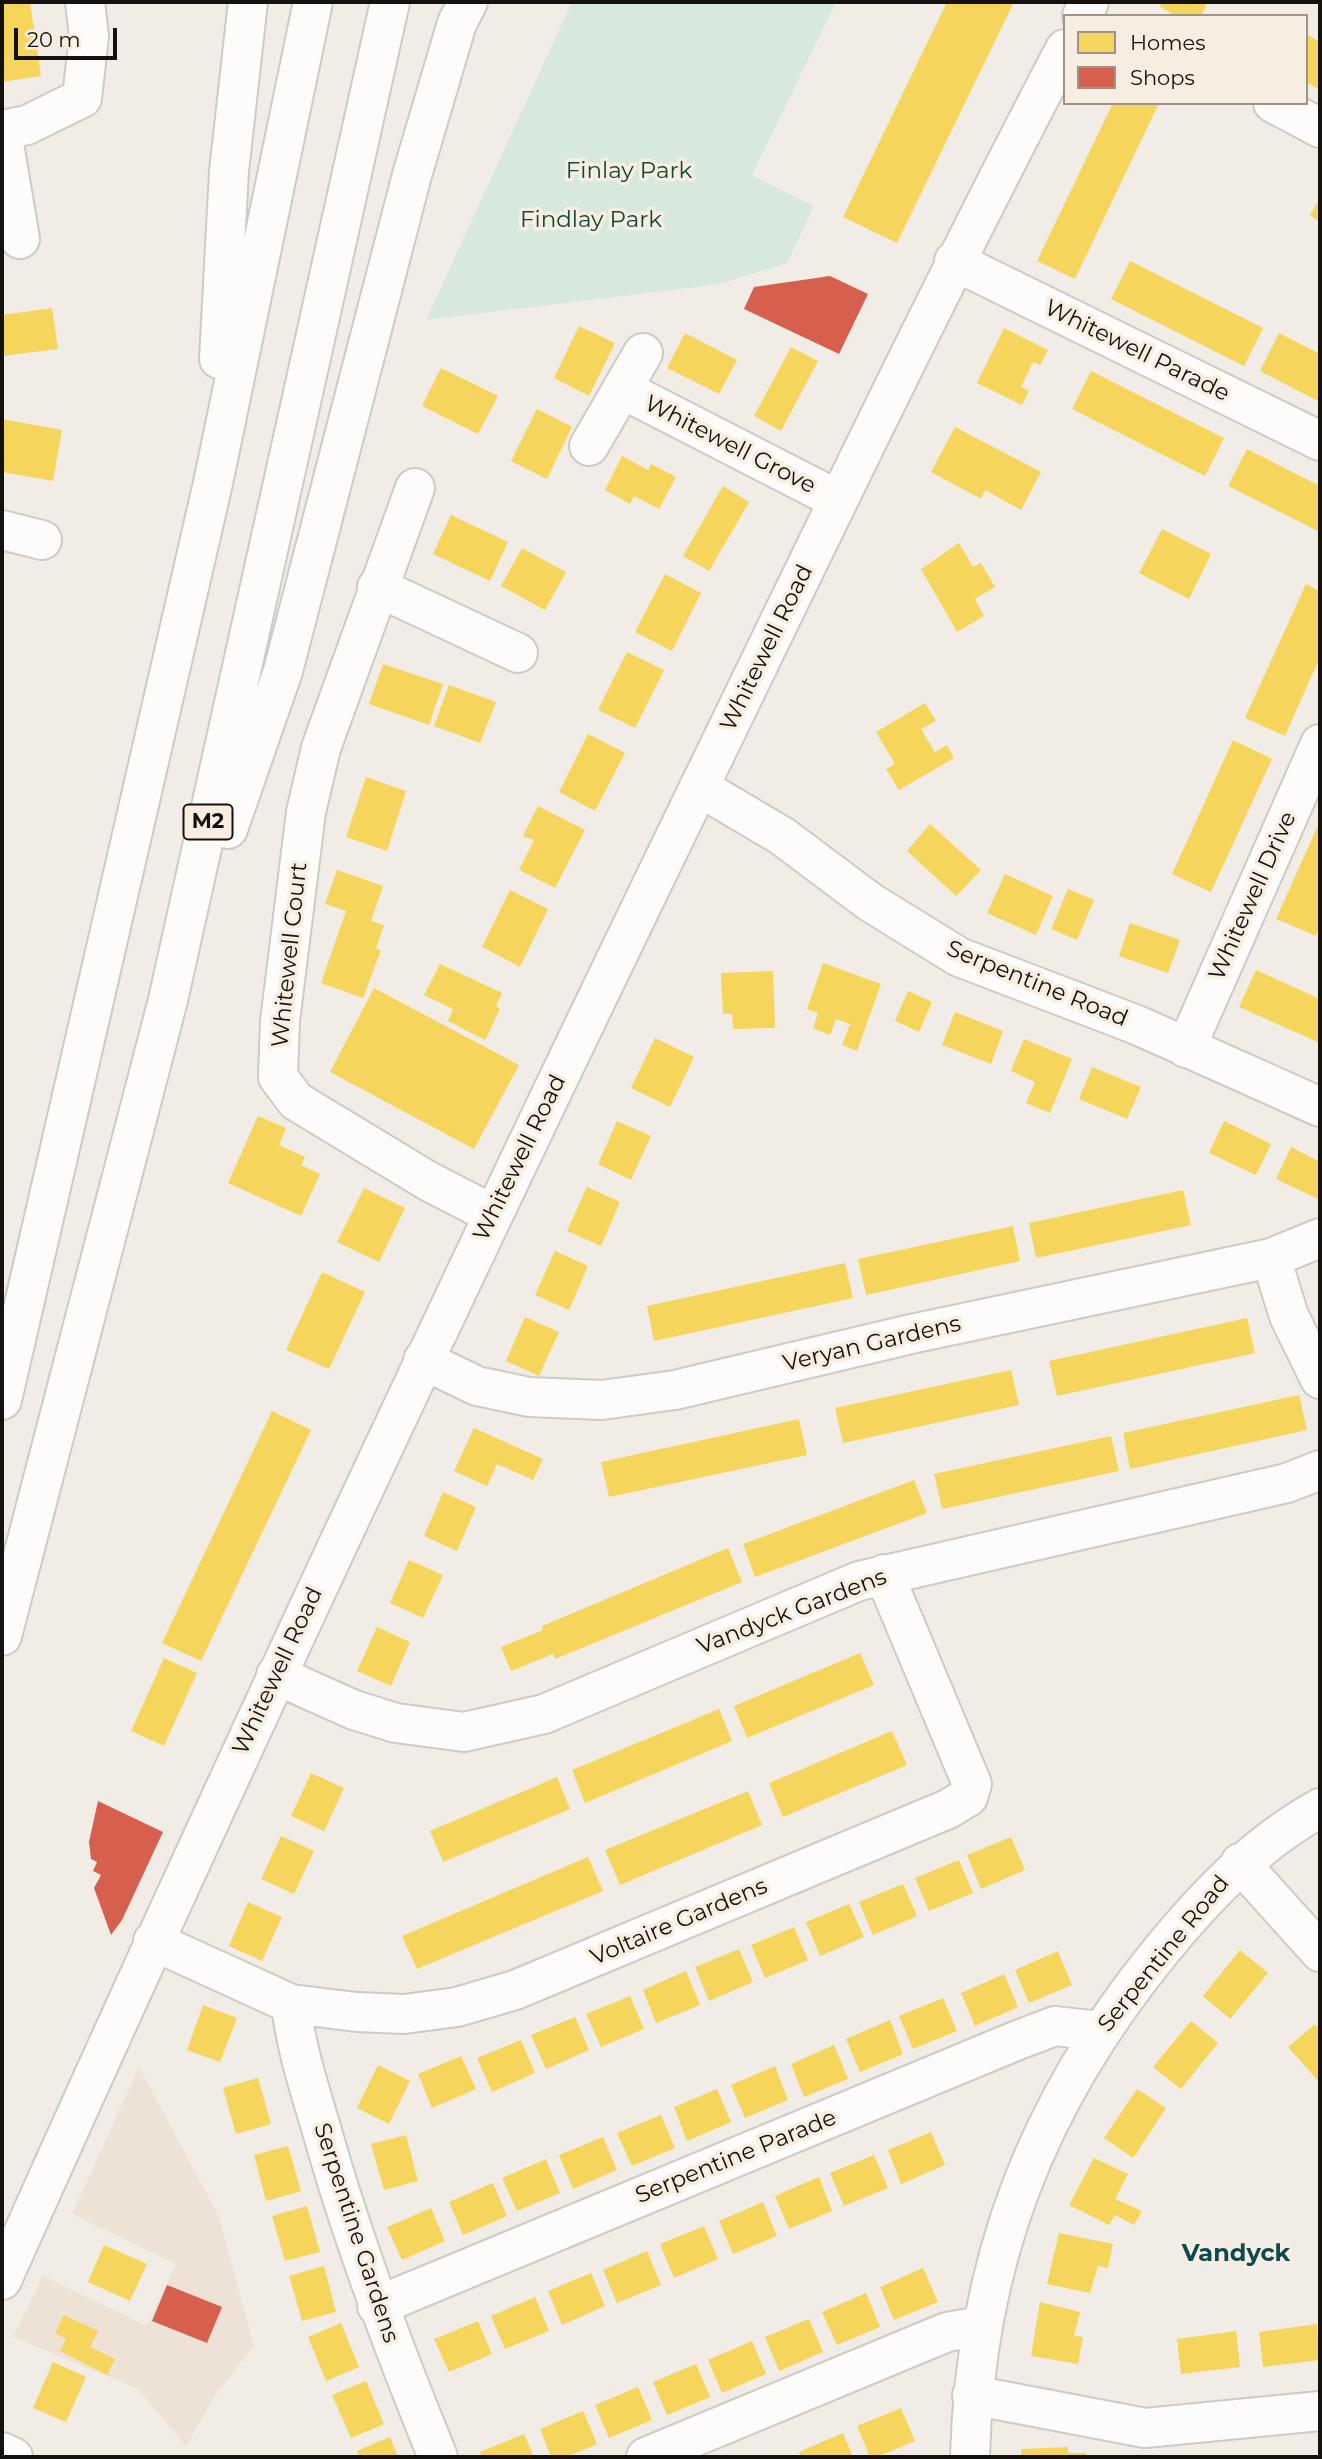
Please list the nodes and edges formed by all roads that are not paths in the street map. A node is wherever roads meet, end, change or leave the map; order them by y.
1 (85, 2) edge
2 (248, 2) edge
3 (313, 2) edge
4 (390, 2) edge
5 (468, 2) edge
6 (1063, 53) edge
7 (1277, 105) edge
8 (1320, 128) edge
9 (2, 131) edge
10 (20, 239) dead end
11 (954, 261) junction
12 (643, 353) dead end
13 (622, 389) junction
14 (1320, 441) edge
15 (589, 446) dead end
16 (213, 483) junction
17 (415, 488) dead end
18 (838, 500) junction
19 (2, 530) edge
20 (42, 540) dead end
21 (377, 587) junction
22 (518, 653) dead end
23 (1320, 744) edge
24 (699, 787) junction
25 (168, 1000) junction
26 (1185, 1048) junction
27 (1320, 1107) edge
28 (492, 1214) junction
29 (1320, 1238) edge
30 (1271, 1258) junction
31 (423, 1360) junction
32 (1320, 1379) edge
33 (2, 1400) edge
34 (1320, 1470) edge
35 (884, 1574) junction
36 (2, 1636) edge
37 (276, 1675) junction
38 (1320, 1808) edge
39 (1240, 1863) junction
40 (153, 1941) junction
41 (1320, 1952) edge
42 (291, 2004) junction
43 (1100, 2031) junction
44 (2, 2280) edge
45 (377, 2306) junction
46 (981, 2326) junction
47 (972, 2395) junction
48 (1320, 2410) edge
49 (2, 2452) edge
50 (13, 2457) edge
51 (438, 2457) edge
52 (646, 2457) edge
53 (970, 2457) edge

1 - 9 main road
2 - 16 main road
3 - 16 main road
4 - 25 main road, M2
5 - 25 main road
6 - 11 main road, Whitewell Road
7 - 8 main road
9 - 10 main road
11 - 14 main road, Whitewell Parade
11 - 18 main road, Whitewell Road
12 - 13 main road, Whitewell Grove
13 - 15 main road, Whitewell Grove
13 - 18 main road, Whitewell Grove
16 - 33 main road
17 - 21 main road, Whitewell Court
18 - 24 main road, Whitewell Road
19 - 20 main road
21 - 22 main road
21 - 28 main road, Whitewell Court
23 - 26 main road, Whitewell Drive
24 - 26 main road, Serpentine Road
24 - 28 main road, Whitewell Road
25 - 36 main road, M2
26 - 27 main road, Serpentine Road
28 - 31 main road, Whitewell Road
29 - 30 main road, Veryan Gardens
30 - 31 main road, Veryan Gardens
30 - 32 main road
31 - 37 main road, Whitewell Road
34 - 35 main road, Vandyck Gardens
35 - 37 main road, Vandyck Gardens
35 - 42 main road, Voltaire Gardens
37 - 40 main road, Whitewell Road
38 - 39 main road, Serpentine Road
39 - 41 main road
39 - 43 main road, Serpentine Road
40 - 42 main road, Voltaire Gardens
40 - 44 main road, Whitewell Road
42 - 45 main road, Serpentine Gardens
43 - 45 main road, Serpentine Parade
43 - 46 main road, Serpentine Road
45 - 51 main road, Serpentine Gardens
46 - 47 main road, Serpentine Road
46 - 52 main road
47 - 48 main road
47 - 53 main road, Serpentine Road
49 - 50 main road

